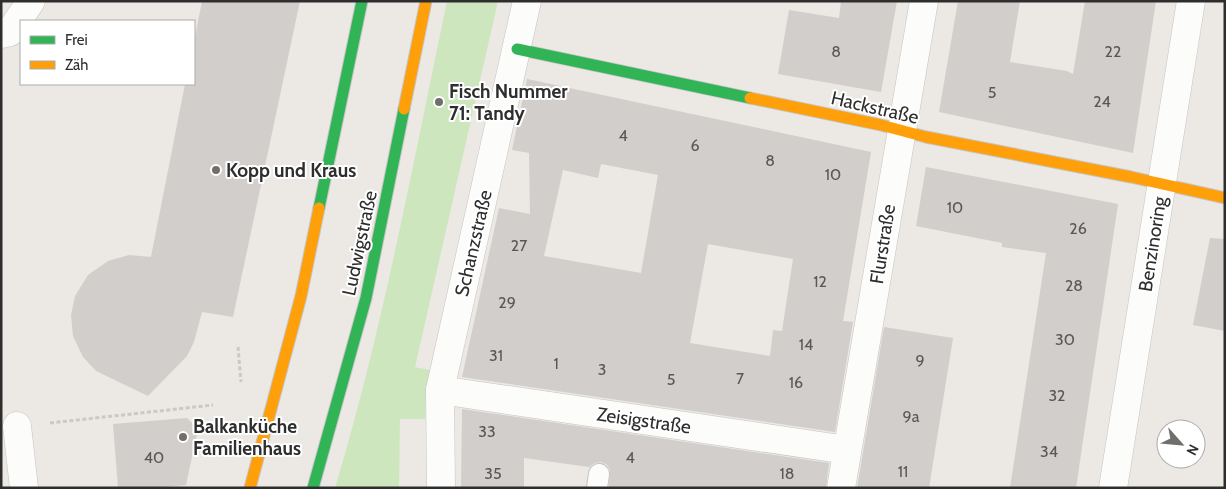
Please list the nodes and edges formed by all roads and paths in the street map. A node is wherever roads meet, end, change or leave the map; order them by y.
1 (31, 1) edge
2 (362, 1) edge
3 (426, 1) edge
4 (527, 1) edge
5 (924, 1) edge
6 (1191, 1) edge
7 (1, 34) edge
8 (517, 48) junction
9 (902, 129) junction
10 (1162, 184) junction
11 (1225, 198) edge
12 (440, 390) junction
13 (213, 405) dead end
14 (9, 427) edge
15 (848, 450) junction
16 (24, 488) edge
17 (250, 488) edge
18 (313, 488) edge
19 (442, 488) edge
20 (841, 488) edge
21 (1113, 488) edge

1 - 7 street
2 - 17 main road
3 - 18 main road, Ludwigstraße
4 - 8 street, Schanzstraße
5 - 9 street, Flurstraße
6 - 10 street, Benzinoring
8 - 9 main road, Hackstraße
8 - 12 street, Schanzstraße
9 - 10 main road, Hackstraße
9 - 15 street, Flurstraße
10 - 11 main road, Hackstraße
10 - 21 street, Benzinoring
12 - 15 street, Zeisigstraße
12 - 19 street, Schanzstraße
13 - 14 path
14 - 16 street
15 - 20 street, Flurstraße

